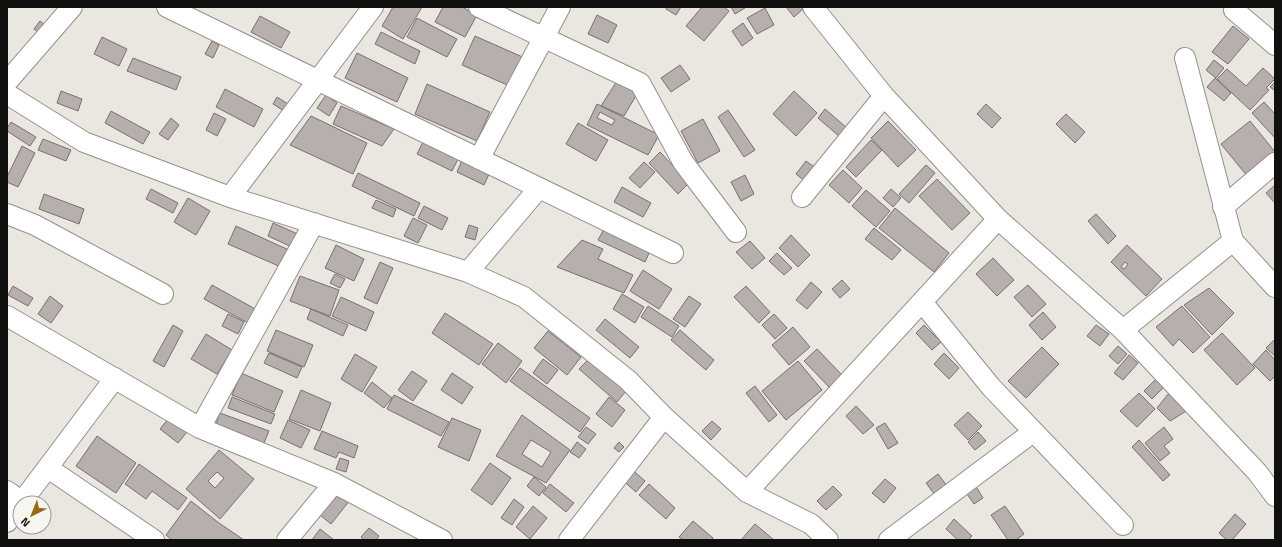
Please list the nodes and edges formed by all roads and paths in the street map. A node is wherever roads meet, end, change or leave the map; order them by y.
1 (72, 7) edge
2 (167, 7) edge
3 (373, 7) edge
4 (479, 7) edge
5 (560, 7) edge
6 (813, 7) edge
7 (1234, 10) dead end
8 (544, 37) junction
9 (1275, 45) edge
10 (1185, 58) dead end
11 (318, 80) junction
12 (7, 82) edge
13 (7, 94) edge
14 (884, 96) junction
15 (479, 159) junction
16 (1275, 163) edge
17 (539, 188) junction
18 (230, 197) junction
19 (802, 197) dead end
20 (1223, 207) junction
21 (7, 214) edge
22 (998, 219) junction
23 (314, 223) junction
24 (736, 232) dead end
25 (1232, 241) junction
26 (673, 253) dead end
27 (468, 272) junction
28 (1275, 287) edge
29 (163, 294) dead end
30 (922, 302) junction
31 (7, 316) edge
32 (1123, 330) junction
33 (115, 378) junction
34 (664, 417) junction
35 (200, 428) junction
36 (1033, 432) junction
37 (48, 468) junction
38 (334, 483) junction
39 (746, 492) junction
40 (23, 495) edge
41 (1275, 496) edge
42 (12, 512) edge
43 (7, 522) edge
44 (1123, 525) dead end
45 (154, 540) edge
46 (287, 540) edge
47 (442, 540) edge
48 (569, 540) edge
49 (828, 540) edge
50 (889, 540) edge

1 - 12 street
2 - 11 street
3 - 11 street
4 - 8 street
5 - 8 street
6 - 14 street
7 - 9 street
8 - 15 street
8 - 24 street
10 - 20 street
11 - 15 street
11 - 18 street
13 - 18 street
14 - 19 street
14 - 22 street
15 - 17 street
16 - 20 street
17 - 26 street
17 - 27 street
18 - 23 street
20 - 25 street
21 - 29 street
22 - 30 street
22 - 32 street
23 - 27 street
23 - 35 street
25 - 28 street
25 - 32 street
27 - 34 street
30 - 36 street
30 - 39 street
31 - 33 street
32 - 41 street
33 - 35 street
33 - 37 street
34 - 39 street
34 - 48 street
35 - 38 street
36 - 44 street
36 - 50 street
37 - 40 street
37 - 45 street
38 - 46 street
38 - 47 street
39 - 49 street
42 - 43 street

